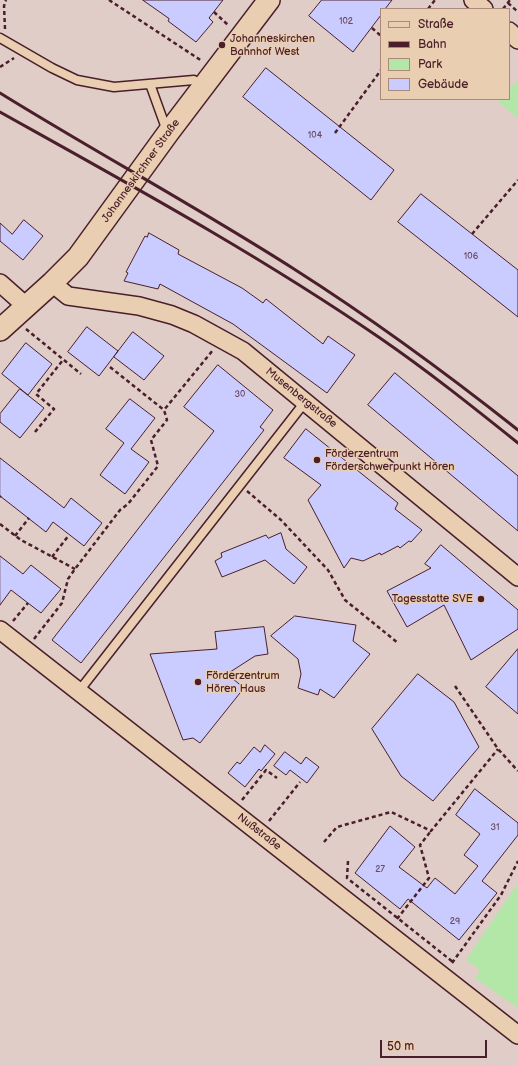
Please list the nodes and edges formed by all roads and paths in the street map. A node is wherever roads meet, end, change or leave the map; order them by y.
1 (6, 0) edge
2 (109, 0) edge
3 (269, 0) edge
4 (435, 0) edge
5 (473, 0) edge
6 (509, 1) edge
7 (429, 8) edge
8 (483, 8) edge
9 (518, 12) edge
10 (372, 28) dead end
11 (510, 33) edge
12 (380, 35) edge
13 (1, 39) edge
14 (518, 40) edge
15 (22, 51) junction
16 (2, 67) edge
17 (8, 68) dead end
18 (380, 71) edge
19 (210, 79) junction
20 (150, 84) junction
21 (168, 133) junction
22 (334, 133) dead end
23 (518, 180) edge
24 (472, 234) dead end
25 (0, 283) edge
26 (52, 283) junction
27 (13, 318) edge
28 (222, 339) junction
29 (63, 360) junction
30 (110, 367) dead end
31 (81, 374) dead end
32 (305, 402) junction
33 (164, 410) junction
34 (35, 432) dead end
35 (240, 485) junction
36 (29, 518) dead end
37 (0, 524) edge
38 (69, 535) dead end
39 (15, 536) junction
40 (52, 557) junction
41 (74, 568) junction
42 (518, 577) edge
43 (28, 603) dead end
44 (2, 631) edge
45 (398, 643) dead end
46 (26, 650) junction
47 (455, 686) dead end
48 (78, 691) junction
49 (498, 749) junction
50 (518, 771) edge
51 (276, 778) dead end
52 (300, 782) dead end
53 (233, 812) junction
54 (431, 831) junction
55 (260, 833) junction
56 (324, 842) dead end
57 (348, 861) dead end
58 (518, 861) edge
59 (398, 919) junction
60 (453, 962) junction
61 (443, 976) junction
62 (518, 1035) edge

1 - 13 path
2 - 19 path
3 - 19 street, Johanneskirchner Straße
4 - 7 path
5 - 8 street
6 - 9 path
10 - 12 path
11 - 14 street
13 - 15 lane
15 - 16 path
15 - 20 lane
16 - 17 path
18 - 22 path
19 - 20 lane
19 - 21 street, Johanneskirchner Straße
20 - 21 lane
21 - 26 street, Johanneskirchner Straße
23 - 24 path
25 - 27 street
26 - 27 street, Johanneskirchner Straße
26 - 28 street, Musenbergstraße
27 - 29 path
28 - 32 street, Musenbergstraße
28 - 33 path
29 - 31 path
29 - 34 path
30 - 33 path
32 - 35 lane
32 - 42 street, Musenbergstraße
33 - 41 path
35 - 45 path
35 - 48 lane
36 - 39 path
37 - 39 path
38 - 40 path
39 - 40 path
40 - 41 path
41 - 46 path
43 - 44 path
44 - 46 street, Nußstraße
46 - 48 street, Nußstraße
47 - 49 path
48 - 53 street, Nußstraße
49 - 50 path
49 - 54 path
51 - 53 path
52 - 55 path
53 - 55 street, Nußstraße
54 - 56 path
54 - 59 path
55 - 61 street, Nußstraße
57 - 59 path
58 - 60 path
59 - 60 path
60 - 61 path
61 - 62 street, Nußstraße

